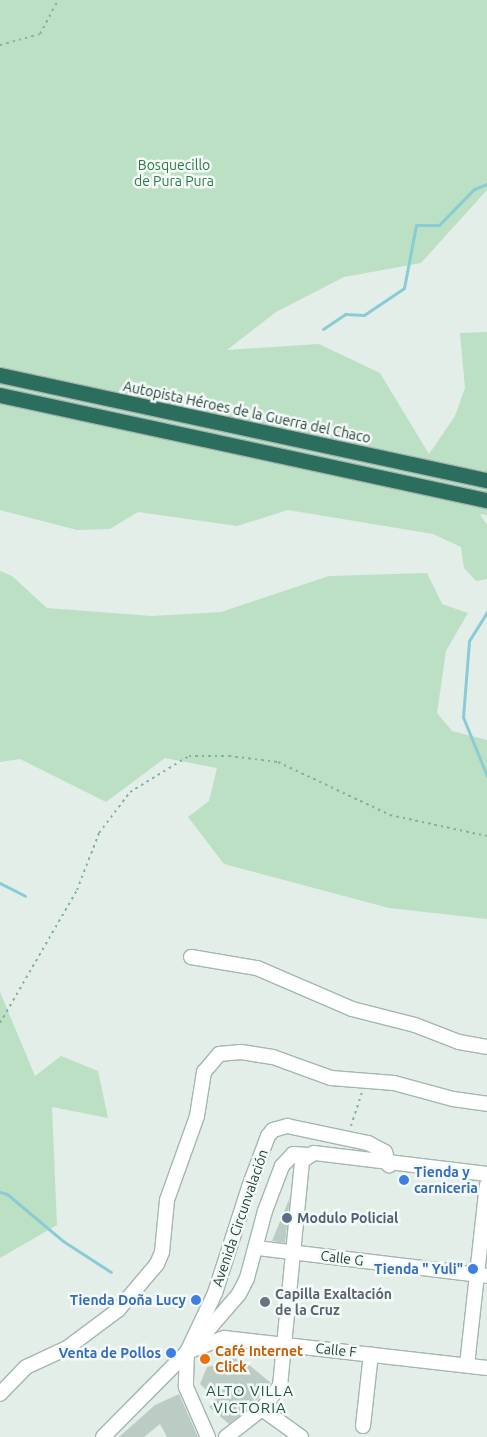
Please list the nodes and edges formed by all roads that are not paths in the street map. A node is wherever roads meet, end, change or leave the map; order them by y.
1 (0, 374) edge
2 (0, 395) edge
3 (487, 480) edge
4 (487, 500) edge
5 (192, 958) dead end
6 (487, 1048) edge
7 (487, 1104) edge
8 (308, 1155) junction
9 (389, 1164) junction
10 (487, 1174) edge
11 (487, 1186) edge
12 (256, 1248) junction
13 (294, 1253) junction
14 (482, 1276) edge
15 (285, 1345) junction
16 (187, 1352) junction
17 (371, 1354) junction
18 (467, 1365) junction
19 (487, 1368) edge
20 (165, 1376) junction
21 (186, 1388) junction
22 (0, 1394) edge
23 (262, 1409) junction
24 (363, 1426) dead end
25 (103, 1437) edge
26 (208, 1437) edge
27 (226, 1437) edge
28 (301, 1437) edge

1 - 3 highway, Autopista Héroes de la Guerra del Chaco
2 - 4 highway
5 - 6 street
7 - 22 street
8 - 9 street
8 - 12 street
8 - 13 street
9 - 10 street
9 - 16 street, Avenida Circunvalación
11 - 14 street
12 - 13 street, Calle G
12 - 16 street
13 - 14 street, Calle G
13 - 15 street
14 - 18 street
15 - 16 street, Calle F
15 - 17 street, Calle F
15 - 23 street
16 - 20 street, Avenida Circunvalación
16 - 21 street
17 - 18 street, Calle F
17 - 24 street
18 - 19 street, Calle F
20 - 21 street
20 - 25 street, Avenida Circunvalación
21 - 26 street
23 - 27 street
23 - 28 street

